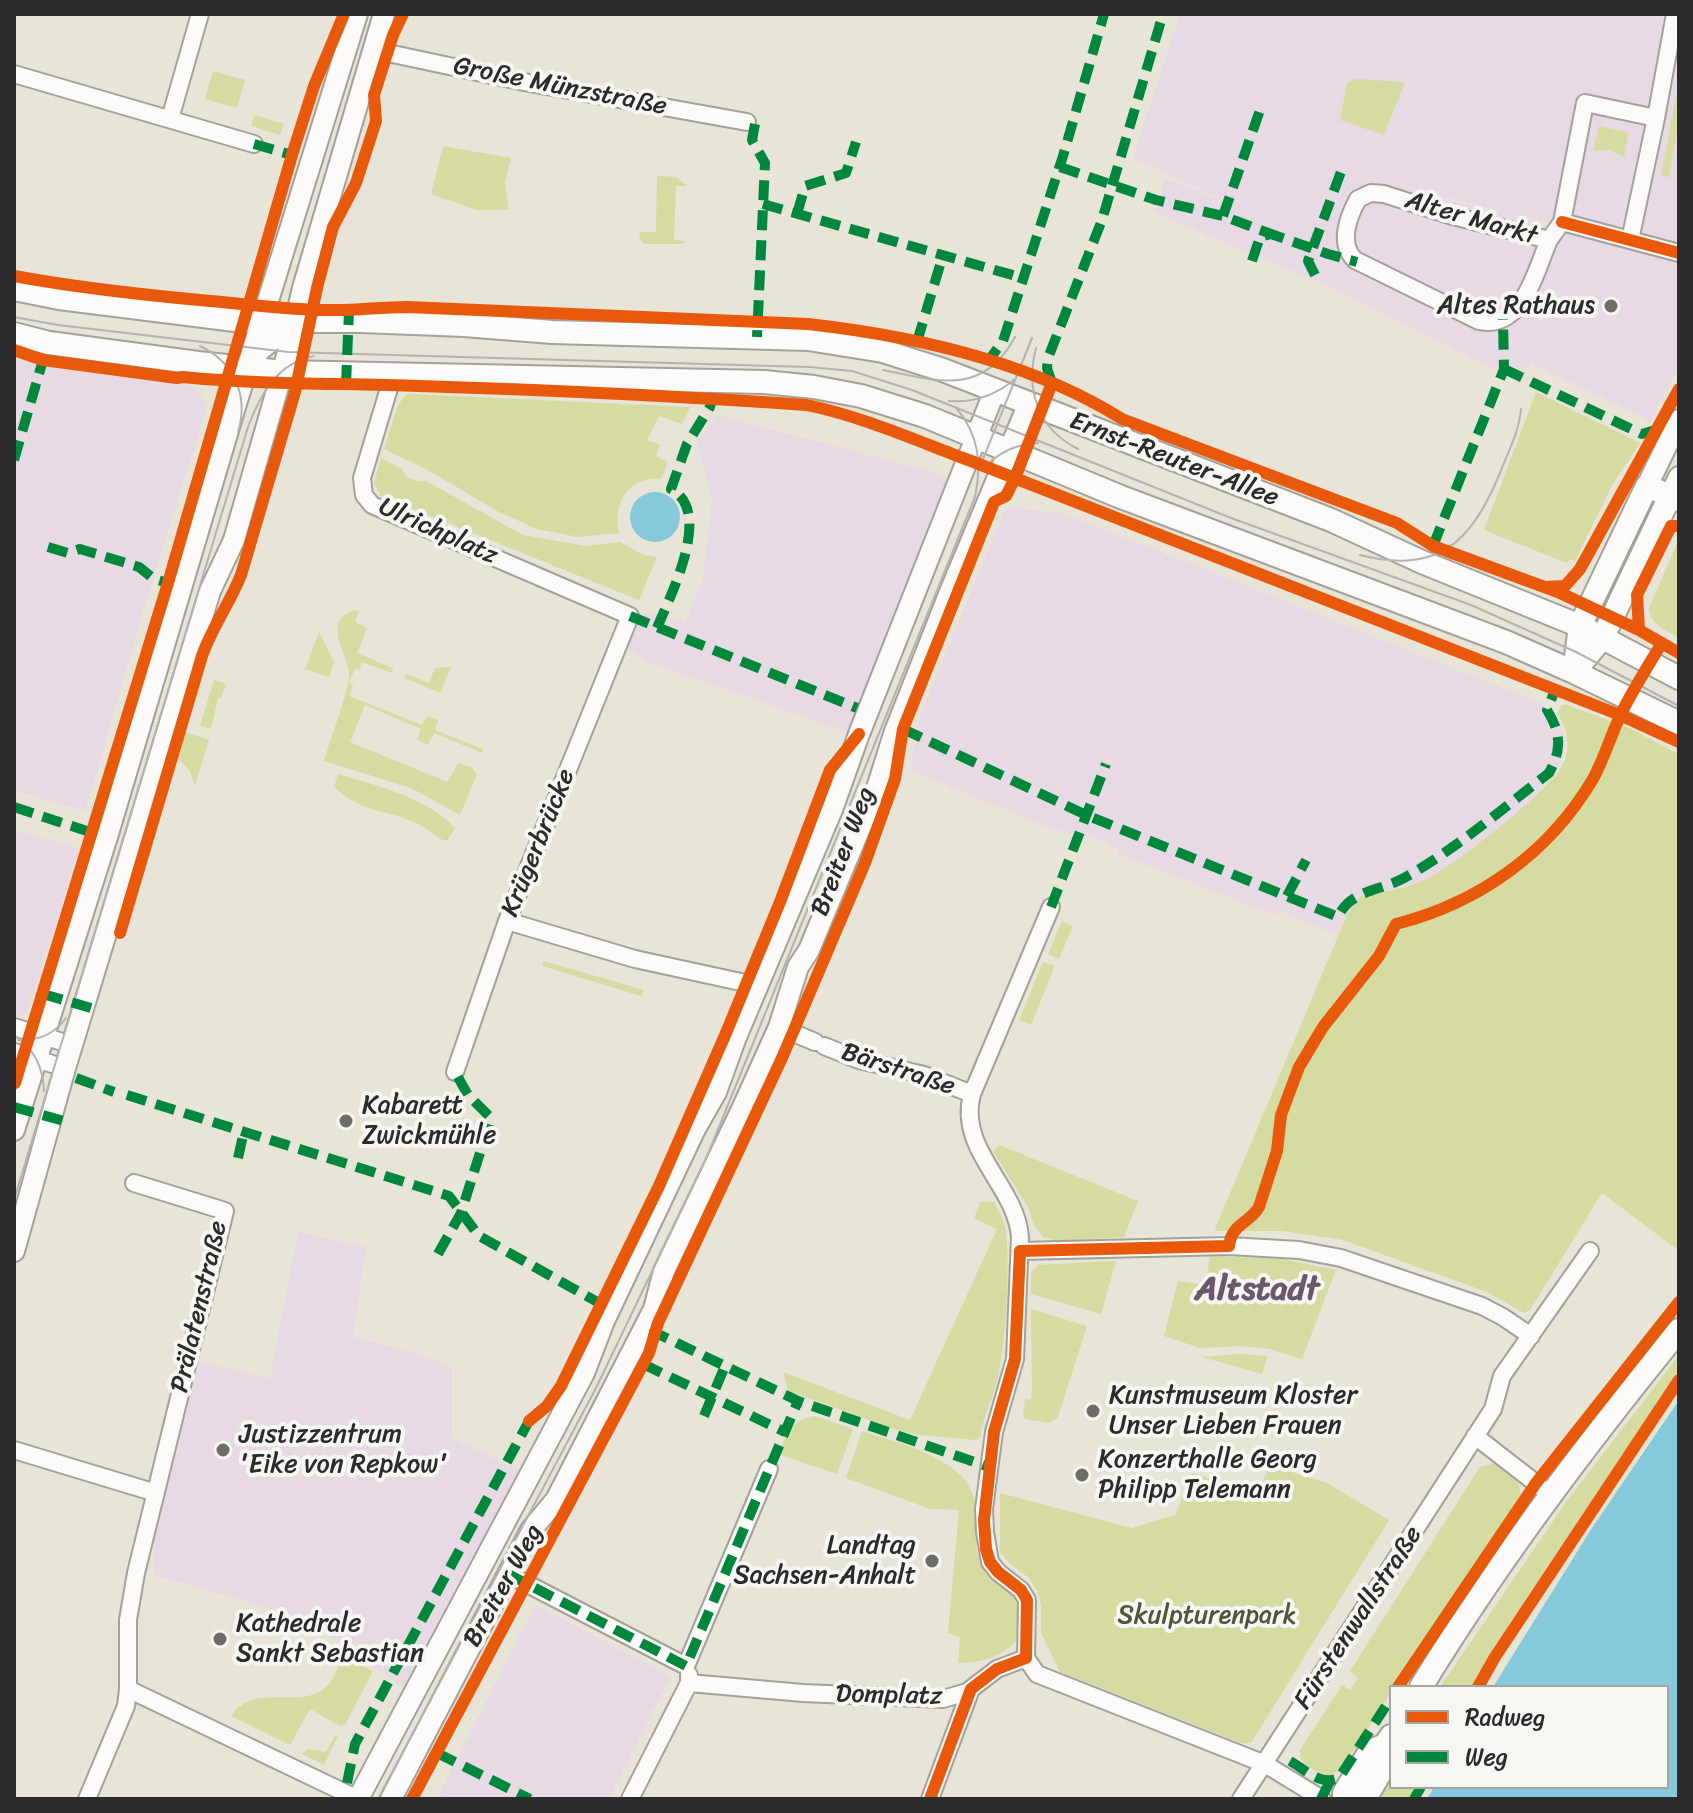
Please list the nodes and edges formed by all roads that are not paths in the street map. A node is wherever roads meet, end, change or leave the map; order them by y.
1 (200, 14) edge
2 (357, 14) edge
3 (384, 14) edge
4 (1675, 14) edge
5 (374, 50) junction
6 (14, 74) edge
7 (1656, 118) junction
8 (170, 119) junction
9 (747, 122) dead end
10 (254, 144) dead end
11 (1562, 222) junction
12 (1549, 240) junction
13 (1630, 240) junction
14 (1679, 253) edge
15 (14, 289) edge
16 (262, 322) junction
17 (295, 322) junction
18 (14, 334) edge
19 (246, 369) junction
20 (283, 372) junction
21 (391, 374) junction
22 (995, 390) junction
23 (1029, 403) junction
24 (1679, 420) edge
25 (976, 437) junction
26 (1008, 451) junction
27 (1647, 486) junction
28 (1676, 491) edge
29 (630, 616) joint
30 (1580, 626) junction
31 (1603, 637) junction
32 (1574, 672) junction
33 (1679, 678) edge
34 (1679, 723) edge
35 (1051, 907) dead end
36 (507, 921) junction
37 (759, 986) junction
38 (14, 1027) edge
39 (779, 1027) junction
40 (45, 1036) junction
41 (72, 1045) junction
42 (14, 1052) edge
43 (37, 1060) junction
44 (65, 1068) junction
45 (455, 1072) dead end
46 (972, 1094) junction
47 (14, 1130) edge
48 (134, 1183) dead end
49 (14, 1251) edge
50 (1020, 1251) junction
51 (1590, 1251) dead end
52 (1679, 1330) edge
53 (1531, 1336) junction
54 (1475, 1436) junction
55 (14, 1450) edge
56 (769, 1469) dead end
57 (156, 1493) junction
58 (1551, 1495) junction
59 (508, 1574) junction
60 (1026, 1658) junction
61 (686, 1666) junction
62 (689, 1683) junction
63 (1422, 1685) edge
64 (128, 1689) junction
65 (971, 1689) junction
66 (1388, 1740) edge
67 (1265, 1764) junction
68 (87, 1799) edge
69 (358, 1799) edge
70 (391, 1799) edge
71 (630, 1799) edge
72 (930, 1799) edge
73 (1241, 1799) edge
74 (1322, 1799) edge
75 (1344, 1799) edge
76 (1365, 1799) edge

1 - 8 street
2 - 16 street
3 - 5 street
4 - 7 street
5 - 9 street, Große Münzstraße
5 - 17 street
6 - 8 street
7 - 11 street
7 - 13 street
8 - 10 street
11 - 12 street
11 - 13 street
12 - 12 street, Alter Markt
13 - 14 street
15 - 16 main road, Ernst-Reuter-Allee
16 - 17 main road, Ernst-Reuter-Allee
16 - 19 street
17 - 19 street
17 - 20 street
17 - 22 main road, Ernst-Reuter-Allee
18 - 19 main road, Ernst-Reuter-Allee
19 - 20 main road, Ernst-Reuter-Allee
19 - 40 street
20 - 21 main road, Ernst-Reuter-Allee
20 - 41 street
21 - 25 main road, Ernst-Reuter-Allee
21 - 29 street, Ulrichplatz
22 - 23 main road, Ernst-Reuter-Allee
22 - 25 street, Breiter Weg
23 - 26 street, Breiter Weg
23 - 30 main road, Ernst-Reuter-Allee
24 - 27 street
25 - 26 main road, Ernst-Reuter-Allee
25 - 37 street, Breiter Weg
26 - 32 main road, Ernst-Reuter-Allee
26 - 39 street, Breiter Weg
27 - 28 main road
27 - 30 main road
28 - 31 main road
29 - 36 street, Krügerbrücke
30 - 31 main road, Ernst-Reuter-Allee
30 - 32 main road
31 - 32 main road
31 - 33 main road, Ernst-Reuter-Allee
32 - 34 main road, Ernst-Reuter-Allee
35 - 46 street
36 - 37 street
36 - 45 street, Krügerbrücke
37 - 69 street, Breiter Weg
38 - 40 street
39 - 46 street, Bärstraße
39 - 59 street, Breiter Weg
40 - 41 street
40 - 43 street
41 - 44 street
42 - 43 street
43 - 44 street
43 - 47 street
44 - 49 street
46 - 50 street
48 - 57 street, Prälatenstraße
50 - 53 street
50 - 60 street
51 - 53 street, Fürstenwallstraße
52 - 58 main road
53 - 54 street, Fürstenwallstraße
54 - 58 street
54 - 67 street, Fürstenwallstraße
55 - 57 street
56 - 61 street
57 - 64 street
58 - 63 main road
59 - 61 street
59 - 70 street, Breiter Weg
60 - 65 street
60 - 67 street
61 - 62 street
62 - 65 street, Domplatz
62 - 71 street
64 - 68 street
64 - 69 street
65 - 72 street, Domplatz
66 - 75 main road
66 - 76 main road
67 - 73 street, Fürstenwallstraße
67 - 74 street

